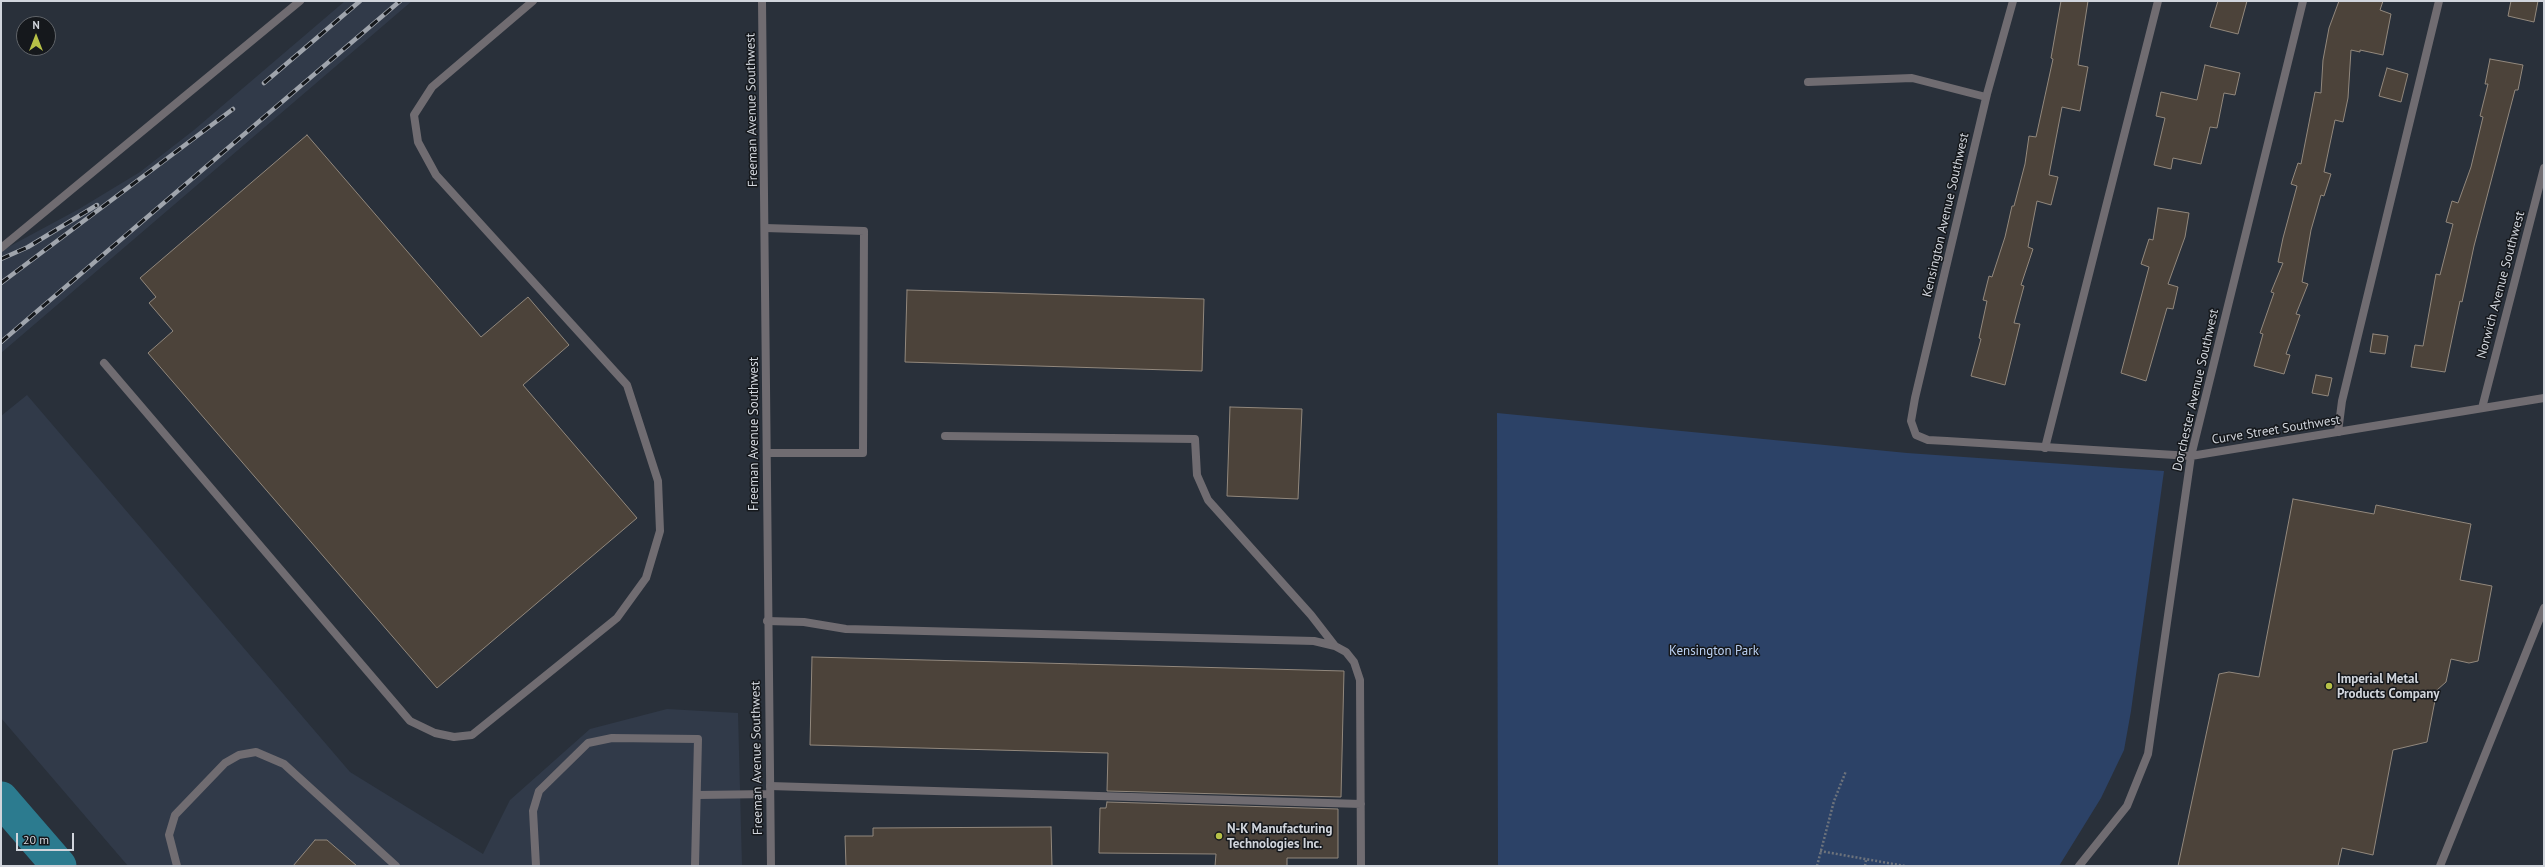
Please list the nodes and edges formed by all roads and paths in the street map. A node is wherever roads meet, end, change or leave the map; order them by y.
1 (300, 1) edge
2 (533, 1) edge
3 (762, 1) edge
4 (2013, 1) edge
5 (2158, 1) edge
6 (2303, 1) edge
7 (2439, 1) edge
8 (1808, 82) dead end
9 (1986, 97) junction
10 (2544, 168) edge
11 (765, 228) junction
12 (1, 248) edge
13 (104, 364) dead end
14 (2544, 398) edge
15 (2482, 408) junction
16 (2338, 432) junction
17 (1916, 435) joint
18 (946, 436) dead end
19 (2045, 448) junction
20 (767, 453) junction
21 (2191, 456) junction
22 (2544, 608) edge
23 (767, 621) junction
24 (1335, 646) junction
25 (1846, 771) dead end
26 (770, 790) junction
27 (698, 795) junction
28 (1361, 804) junction
29 (1820, 851) junction
30 (1866, 860) junction
31 (177, 866) edge
32 (396, 866) edge
33 (536, 866) edge
34 (695, 866) edge
35 (771, 866) edge
36 (1361, 866) edge
37 (1817, 866) edge
38 (1865, 866) edge
39 (1905, 866) edge
40 (2079, 866) edge
41 (2440, 866) edge

1 - 12 street
2 - 13 street
3 - 11 street, Freeman Avenue Southwest
4 - 9 street, Kensington Avenue Southwest
5 - 19 street
6 - 21 street, Dorchester Avenue Southwest
7 - 16 street
8 - 9 street
9 - 17 street, Kensington Avenue Southwest
10 - 15 street, Norwich Avenue Southwest
11 - 20 street, Freeman Avenue Southwest
11 - 20 street
14 - 15 street, Curve Street Southwest
15 - 16 street, Curve Street Southwest
16 - 21 street, Curve Street Southwest
17 - 19 street, Curve Street Southwest
18 - 24 street
19 - 21 street, Curve Street Southwest
20 - 23 street, Freeman Avenue Southwest
21 - 40 street, Dorchester Avenue Southwest
22 - 41 street
23 - 24 street
23 - 26 street, Freeman Avenue Southwest
24 - 28 street
25 - 29 path
26 - 27 street
26 - 28 street
26 - 35 street, Freeman Avenue Southwest
27 - 33 street
27 - 34 street
28 - 36 street
29 - 30 path
29 - 37 path
30 - 38 path
30 - 39 path
31 - 32 street

